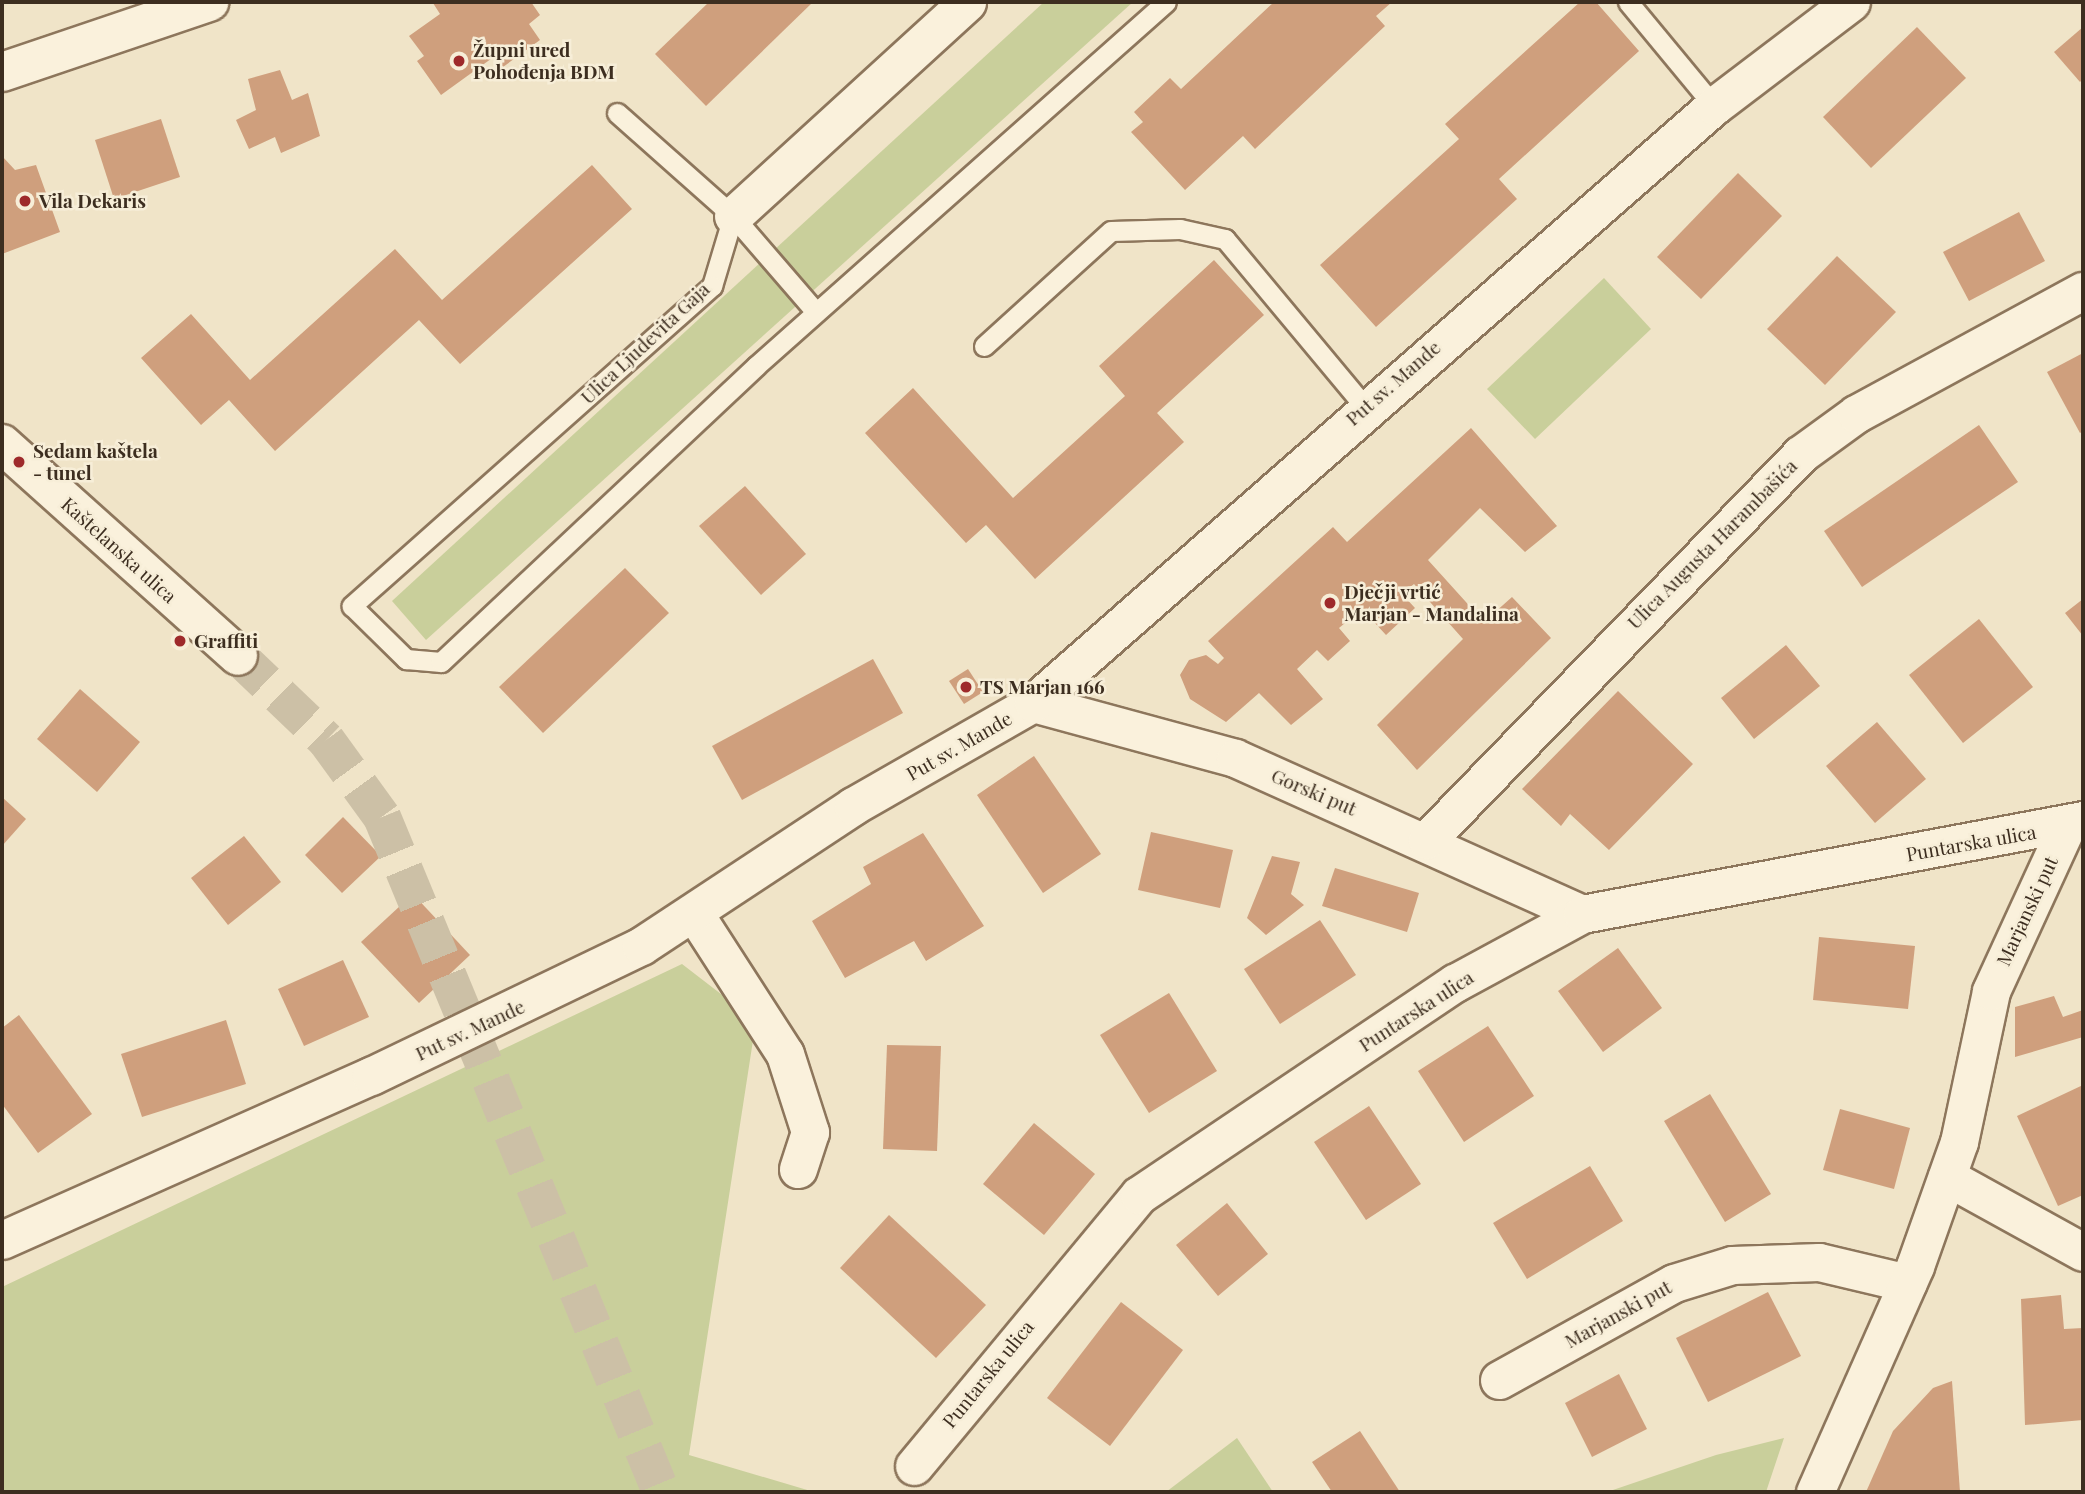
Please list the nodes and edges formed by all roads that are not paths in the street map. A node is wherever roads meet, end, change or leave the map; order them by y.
1 (209, 2) edge
2 (967, 2) edge
3 (1166, 2) edge
4 (1628, 2) edge
5 (1851, 2) edge
6 (2, 72) edge
7 (1714, 106) junction
8 (617, 113) dead end
9 (733, 216) junction
10 (2083, 291) edge
11 (816, 312) junction
12 (984, 346) dead end
13 (1366, 407) junction
14 (2, 444) edge
15 (238, 656) tunnel mouth
16 (1033, 702) junction
17 (2075, 823) edge
18 (1427, 840) junction
19 (1581, 914) junction
20 (696, 916) junction
21 (798, 1169) dead end
22 (1947, 1177) junction
23 (2, 1240) edge
24 (2083, 1252) edge
25 (1908, 1283) junction
26 (1499, 1380) dead end
27 (914, 1466) dead end
28 (1815, 1492) edge

1 - 6 main road
2 - 9 street
3 - 11 lane
4 - 7 lane
5 - 7 street, Put sv. Mande
7 - 13 street, Put sv. Mande
8 - 9 lane
9 - 11 lane
9 - 11 lane, Ulica Ljudevita Gaja
10 - 18 street, Ulica Augusta Harambašića
12 - 13 lane
13 - 16 street, Put sv. Mande
14 - 15 main road, Kaštelanska ulica
16 - 18 street, Gorski put
16 - 20 street, Put sv. Mande
17 - 19 street, Puntarska ulica
17 - 22 street, Marjanski put
18 - 19 street, Gorski put
19 - 27 street, Puntarska ulica
20 - 21 street
20 - 23 street, Put sv. Mande
22 - 24 street
22 - 25 street, Marjanski put
25 - 26 street, Marjanski put
25 - 28 street, Marjanski put

